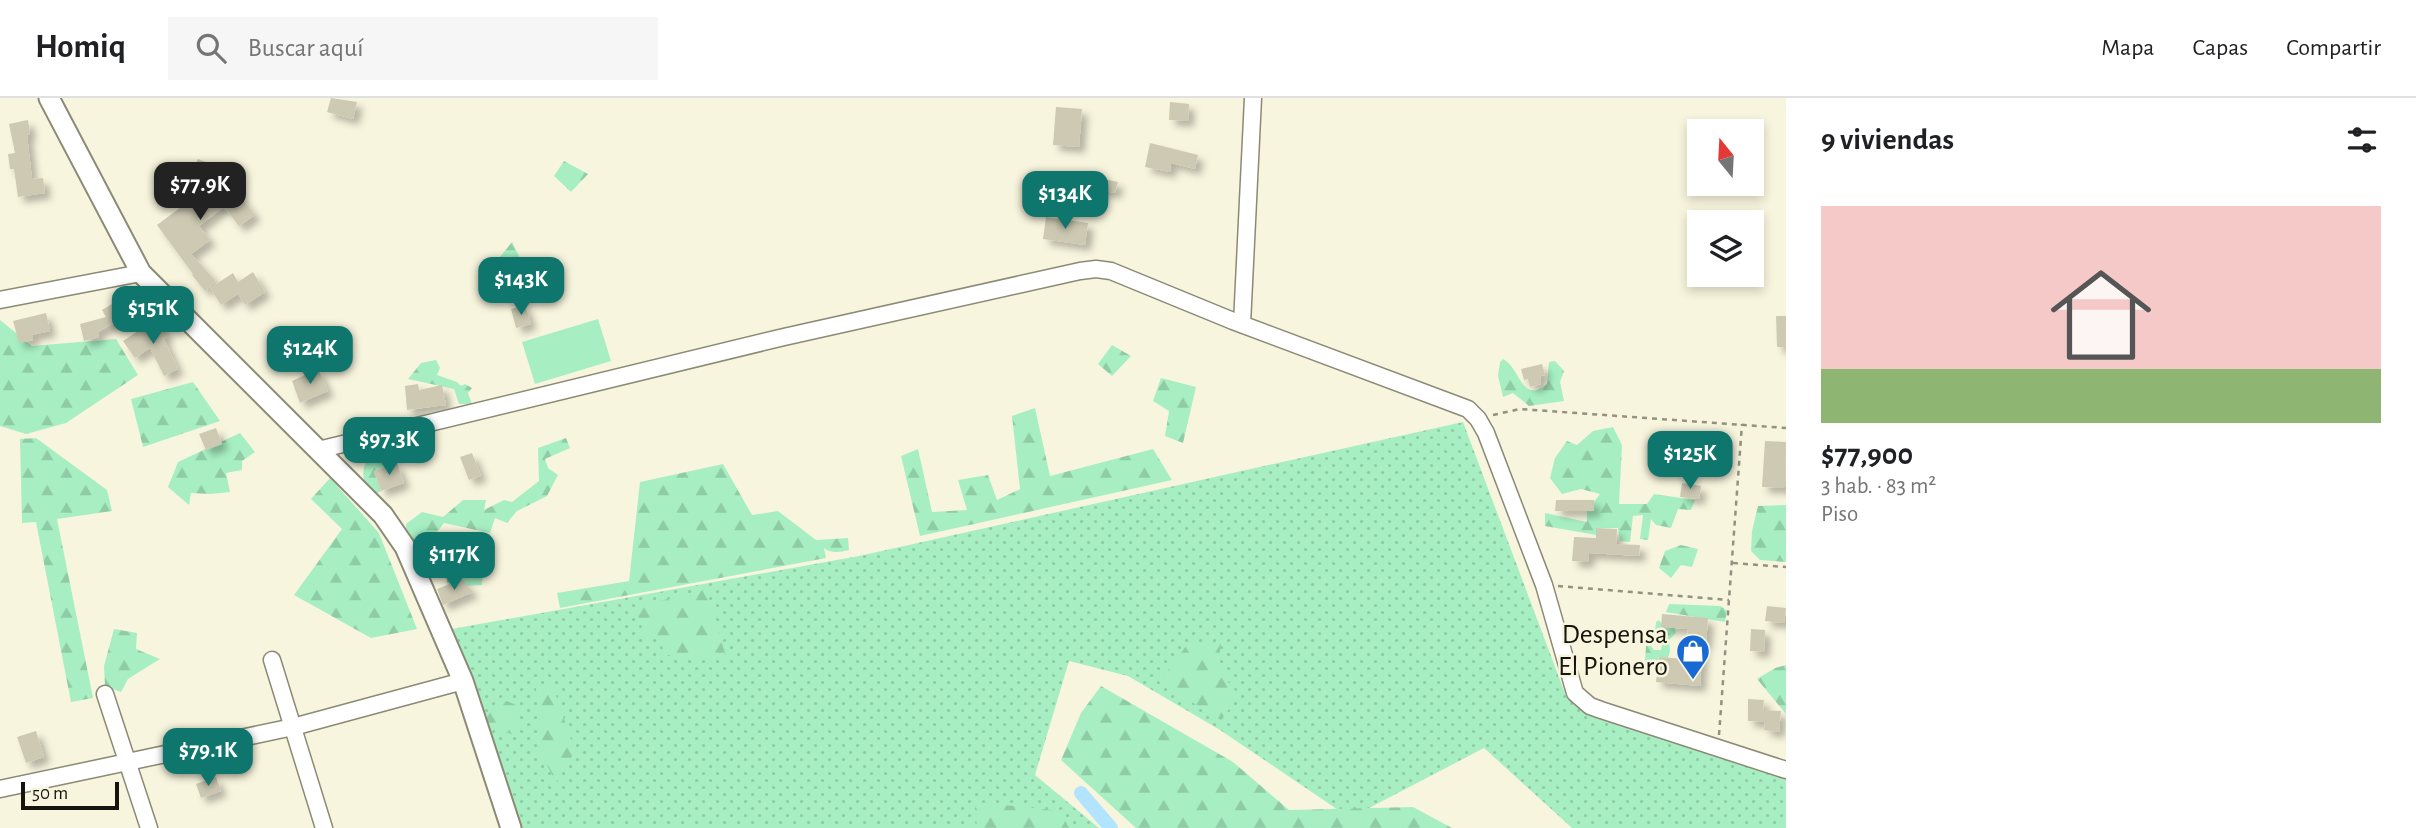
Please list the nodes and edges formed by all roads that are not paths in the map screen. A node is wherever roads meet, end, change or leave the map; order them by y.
1 (49, 98) edge
2 (1253, 98) edge
3 (141, 273) junction
4 (0, 300) edge
5 (1242, 324) junction
6 (318, 450) junction
7 (272, 660) dead end
8 (463, 681) junction
9 (105, 694) dead end
10 (293, 727) junction
11 (128, 763) junction
12 (1786, 770) edge
13 (0, 789) edge
14 (149, 828) edge
15 (324, 828) edge
16 (512, 828) edge

1 - 3 street
2 - 5 street
3 - 4 street
3 - 6 street
5 - 6 street
5 - 12 street
6 - 8 street
7 - 10 street
8 - 10 street
8 - 16 street
9 - 11 street
10 - 11 street
10 - 15 street
11 - 13 street
11 - 14 street

